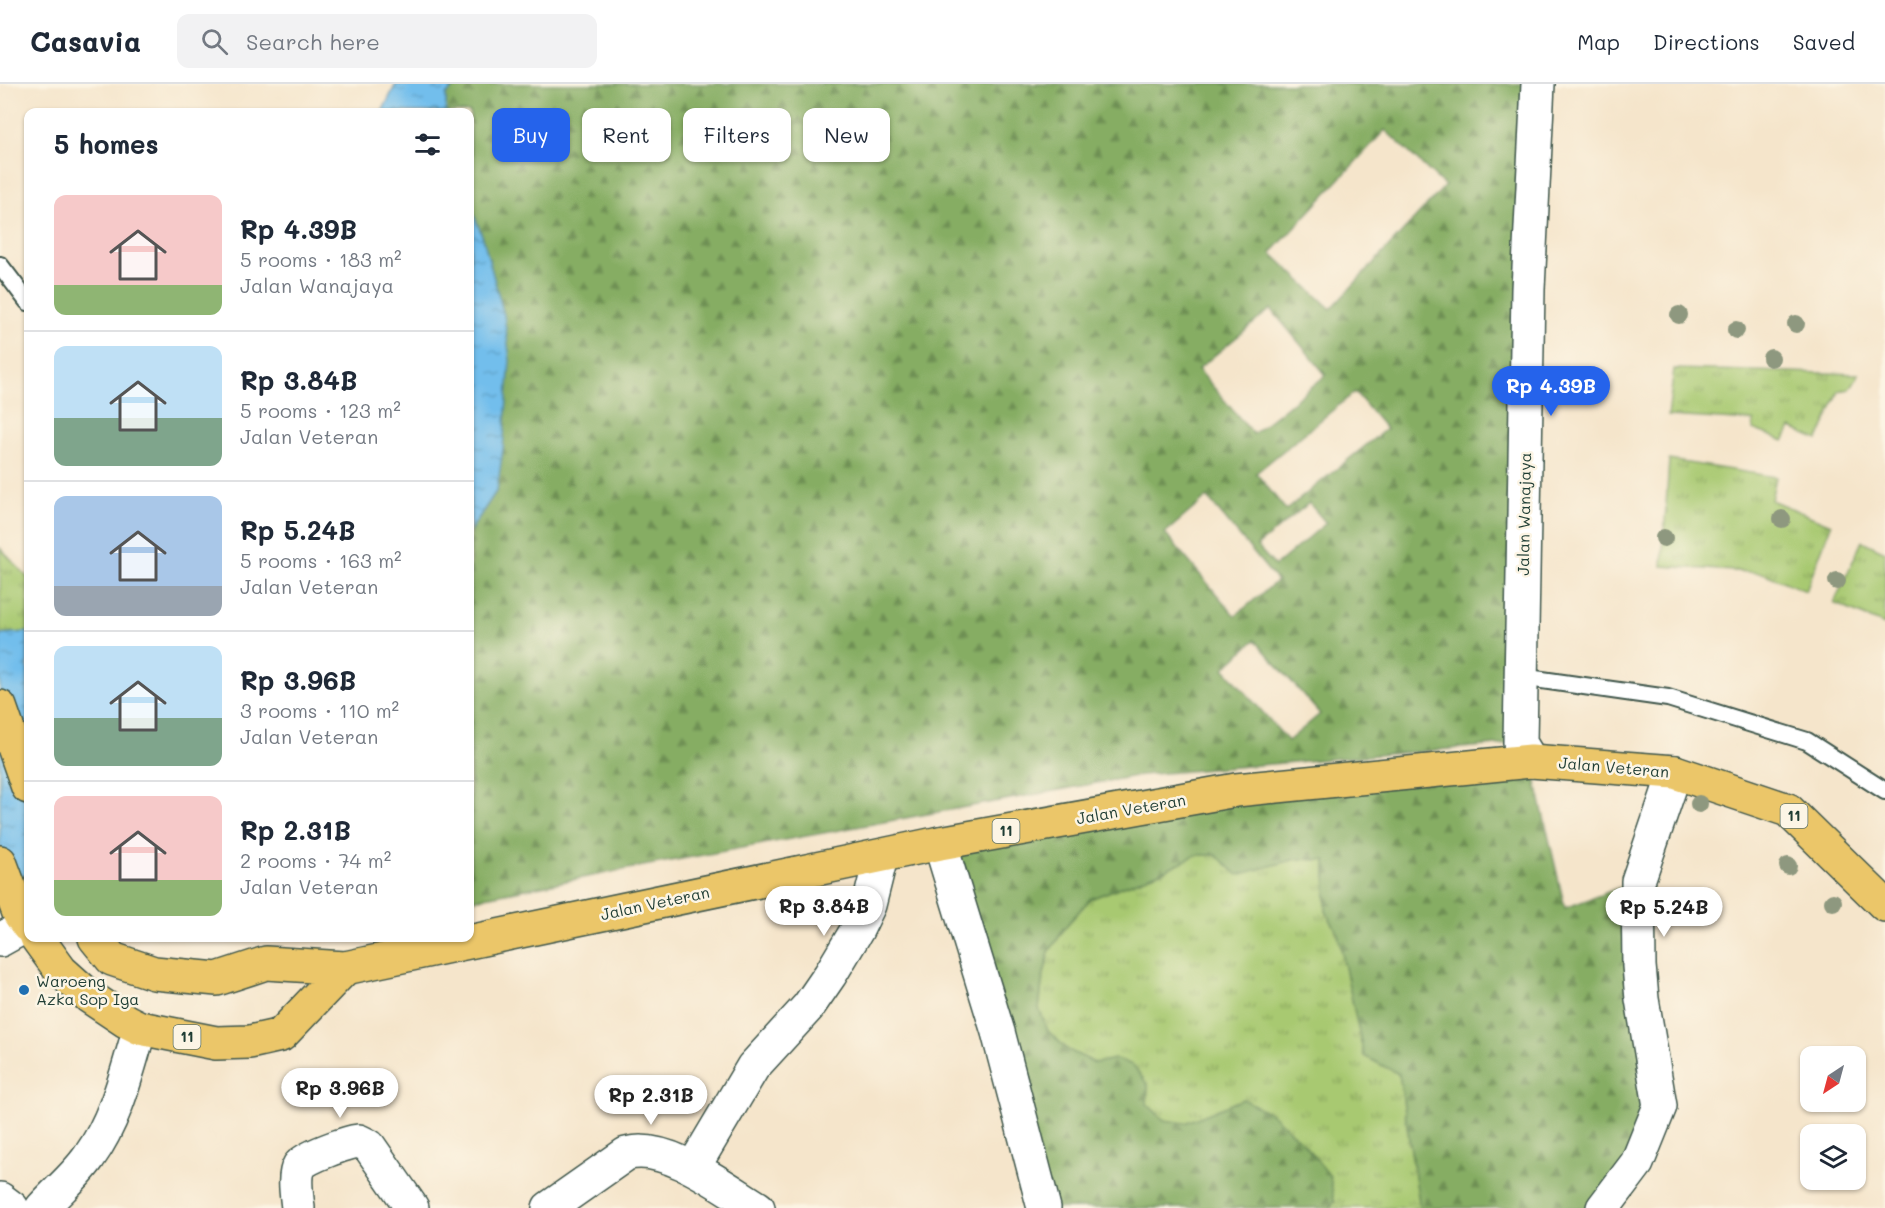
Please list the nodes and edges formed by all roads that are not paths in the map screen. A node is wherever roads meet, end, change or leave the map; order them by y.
1 (1538, 84) edge
2 (0, 265) edge
3 (24, 297) edge
4 (1521, 678) junction
5 (0, 707) edge
6 (1531, 760) junction
7 (1675, 772) junction
8 (24, 776) edge
9 (1885, 791) edge
10 (940, 843) junction
11 (881, 857) junction
12 (0, 862) edge
13 (1885, 905) edge
14 (22, 928) edge
15 (474, 941) edge
16 (35, 942) edge
17 (98, 942) edge
18 (468, 942) edge
19 (345, 968) junction
20 (140, 1028) junction
21 (693, 1168) junction
22 (0, 1199) edge
23 (12, 1208) edge
24 (42, 1208) edge
25 (298, 1208) edge
26 (412, 1208) edge
27 (549, 1208) edge
28 (758, 1208) edge
29 (1044, 1208) edge
30 (1603, 1208) edge

1 - 4 street, Jalan Wanajaya
2 - 3 lane
4 - 6 street, Jalan Wanajaya
4 - 9 lane
5 - 8 main road
6 - 7 main road, Jalan Veteran / 11
6 - 10 main road, Jalan Veteran / 11
7 - 13 main road, Jalan Veteran / 11
7 - 30 street
10 - 11 main road, Jalan Veteran / 11
10 - 29 street
11 - 15 main road, Jalan Veteran / 11
11 - 21 street
12 - 14 main road, 11
16 - 20 main road, 11
17 - 19 main road, Jalan Veteran / 11
18 - 19 main road, Jalan Veteran / 11
19 - 20 main road, 11
20 - 24 street
21 - 27 street
21 - 28 street
22 - 23 street
25 - 26 street

